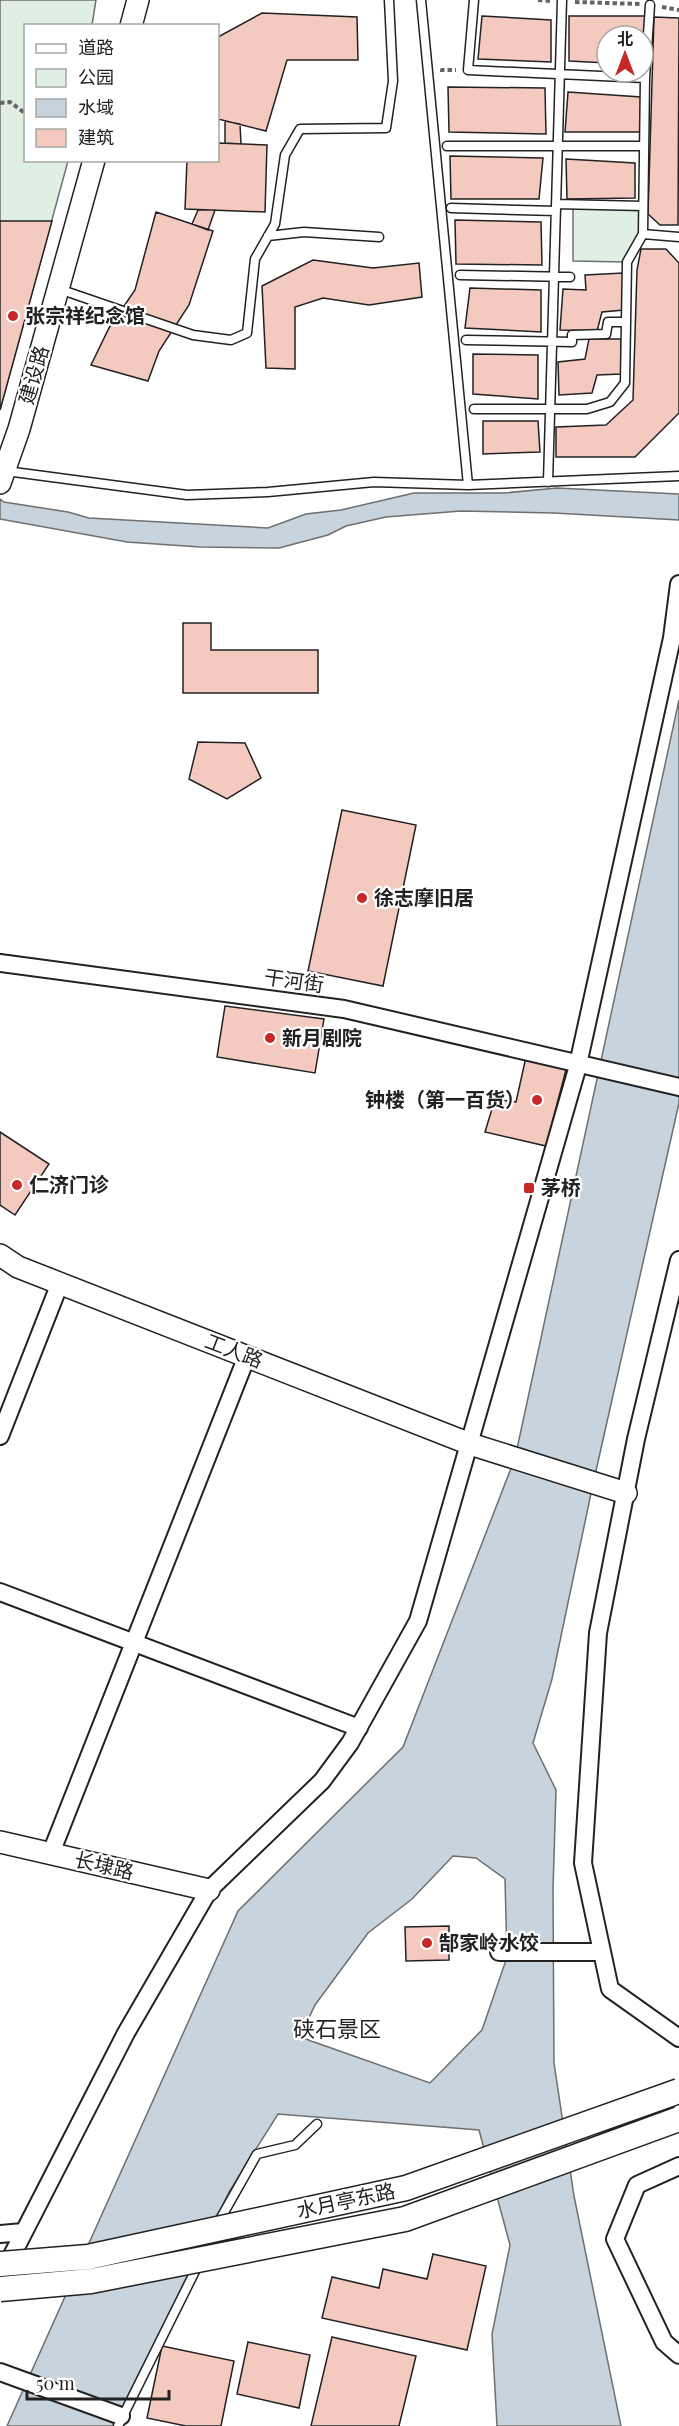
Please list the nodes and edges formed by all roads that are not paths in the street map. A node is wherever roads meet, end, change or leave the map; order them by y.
1 (138, 0) edge
2 (389, 0) edge
3 (421, 0) edge
4 (474, 0) edge
5 (562, 1) edge
6 (650, 5) road end
7 (132, 24) edge
8 (649, 24) edge
9 (560, 74) junction
10 (595, 76) edge
11 (645, 84) edge
12 (558, 145) junction
13 (447, 146) dead end
14 (644, 146) junction
15 (93, 162) edge
16 (643, 206) junction
17 (556, 207) junction
18 (451, 208) dead end
19 (643, 234) junction
20 (268, 236) junction
21 (379, 237) dead end
22 (679, 237) edge
23 (460, 275) dead end
24 (554, 277) junction
25 (570, 277) dead end
26 (58, 289) junction
27 (626, 322) junction
28 (466, 340) dead end
29 (552, 341) junction
30 (474, 410) dead end
31 (551, 410) junction
32 (4, 467) edge
33 (679, 476) edge
34 (548, 482) junction
35 (468, 485) junction
36 (679, 584) edge
37 (0, 963) edge
38 (578, 1064) junction
39 (679, 1087) edge
40 (0, 1255) edge
41 (679, 1260) edge
42 (60, 1283) junction
43 (247, 1356) junction
44 (0, 1436) edge
45 (477, 1445) junction
46 (617, 1490) junction
47 (0, 1592) edge
48 (134, 1643) junction
49 (359, 1728) junction
50 (0, 1842) edge
51 (51, 1853) junction
52 (209, 1890) junction
53 (498, 1952) dead end
54 (602, 1952) junction
55 (679, 2038) edge
56 (679, 2091) edge
57 (679, 2119) edge
58 (317, 2124) dead end
59 (679, 2166) edge
60 (23, 2232) junction
61 (0, 2234) edge
62 (0, 2264) edge
63 (0, 2278) edge
64 (0, 2289) edge
65 (679, 2355) edge
66 (0, 2372) edge
67 (120, 2421) edge

1 - 7 street
2 - 20 lane
3 - 35 lane
4 - 9 lane
5 - 9 lane
6 - 8 lane
9 - 10 lane
9 - 12 lane
11 - 14 lane
12 - 13 lane
12 - 14 lane
12 - 17 lane
14 - 16 lane
15 - 26 street, 建设路
16 - 17 lane
16 - 19 lane
17 - 18 lane
17 - 24 lane
19 - 22 lane
19 - 27 lane
20 - 21 lane
20 - 26 lane
23 - 24 lane
24 - 25 lane
24 - 29 lane
26 - 32 street, 建设路
27 - 29 lane
27 - 31 lane
28 - 29 lane
29 - 31 lane
30 - 31 lane
31 - 34 lane
32 - 35 lane
33 - 34 lane
34 - 35 lane
36 - 38 street
37 - 38 street, 干河街
38 - 39 street, 干河街
38 - 45 street
40 - 42 street, 工人路
41 - 46 street
42 - 43 street, 工人路
42 - 44 street
43 - 45 street, 工人路
43 - 48 street
45 - 46 street, 工人路
45 - 49 street
46 - 54 street
47 - 48 street
48 - 49 street
48 - 51 street
49 - 52 street
50 - 51 street, 长埭路
51 - 52 street, 长埭路
52 - 60 street
53 - 54 street
54 - 55 street
56 - 62 main road, 水月亭东路, bridge
57 - 64 main road, 水月亭东路, bridge
58 - 67 lane
59 - 65 street
60 - 61 street
60 - 63 street
66 - 67 street

